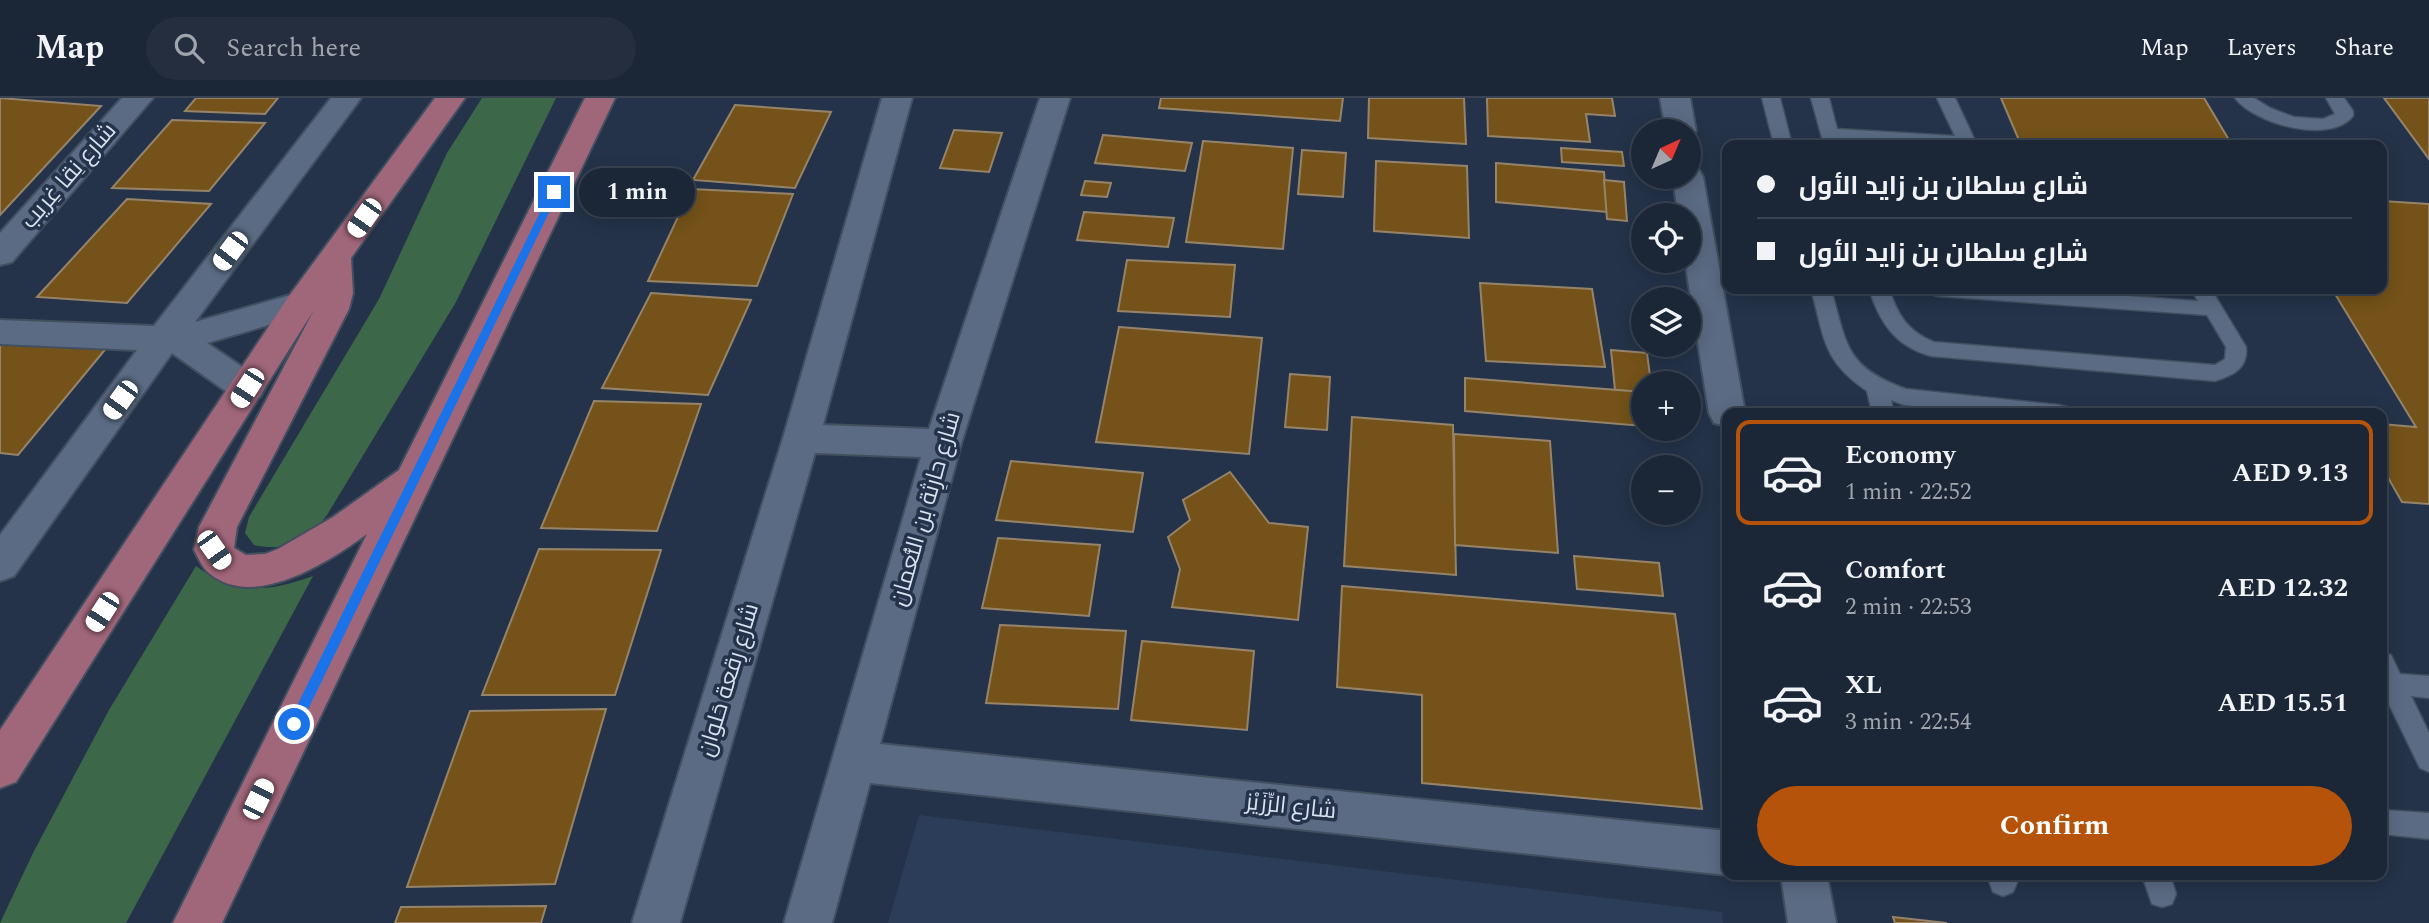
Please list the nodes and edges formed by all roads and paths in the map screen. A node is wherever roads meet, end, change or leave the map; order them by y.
1 (138, 98) edge
2 (346, 98) edge
3 (450, 98) edge
4 (600, 98) edge
5 (897, 98) edge
6 (1055, 98) edge
7 (1675, 98) edge
8 (1770, 98) edge
9 (1820, 98) edge
10 (1946, 98) edge
11 (2244, 98) edge
12 (2335, 98) edge
13 (1679, 119) edge
14 (1831, 139) edge
15 (1782, 140) edge
16 (1858, 140) edge
17 (1965, 140) edge
18 (1690, 189) edge
19 (0, 254) edge
20 (335, 258) junction
21 (1822, 294) edge
22 (1881, 294) edge
23 (2007, 294) edge
24 (2204, 294) edge
25 (301, 304) junction
26 (2214, 309) junction
27 (0, 332) edge
28 (171, 338) junction
29 (1877, 387) junction
30 (247, 388) junction
31 (1726, 408) edge
32 (1882, 408) edge
33 (1991, 408) edge
34 (801, 438) junction
35 (943, 444) junction
36 (416, 476) junction
37 (0, 565) edge
38 (2387, 677) edge
39 (2387, 679) edge
40 (2429, 687) edge
41 (854, 761) junction
42 (2429, 761) edge
43 (0, 768) edge
44 (2387, 822) edge
45 (2429, 826) edge
46 (1722, 852) edge
47 (1805, 880) edge
48 (197, 923) edge
49 (656, 923) edge
50 (808, 923) edge
51 (1812, 923) edge

1 - 19 street, شارع نِقا غِريب
2 - 28 street
3 - 20 main road
4 - 36 main road
5 - 34 street, شارع رِقعة حَلوان
6 - 35 street, شارع حارِثة بن النُّعمان
7 - 13 street
8 - 15 lane
9 - 14 lane
10 - 17 lane
11 - 12 lane
14 - 16 lane
18 - 31 street
20 - 25 main road
20 - 36 main road
21 - 29 lane
22 - 26 lane
23 - 26 lane
24 - 26 lane
25 - 28 street
25 - 30 main road
27 - 28 street
28 - 30 street
28 - 37 street
29 - 32 lane
29 - 33 lane
30 - 43 main road
34 - 35 street
34 - 49 street, شارع رِقعة حَلوان
35 - 41 street, شارع حارِثة بن النُّعمان
36 - 48 main road
38 - 40 lane
39 - 42 lane
41 - 46 street, شارع الرِّزَيْز
41 - 50 street, شارع حارِثة بن النُّعمان
44 - 45 lane
47 - 51 street

